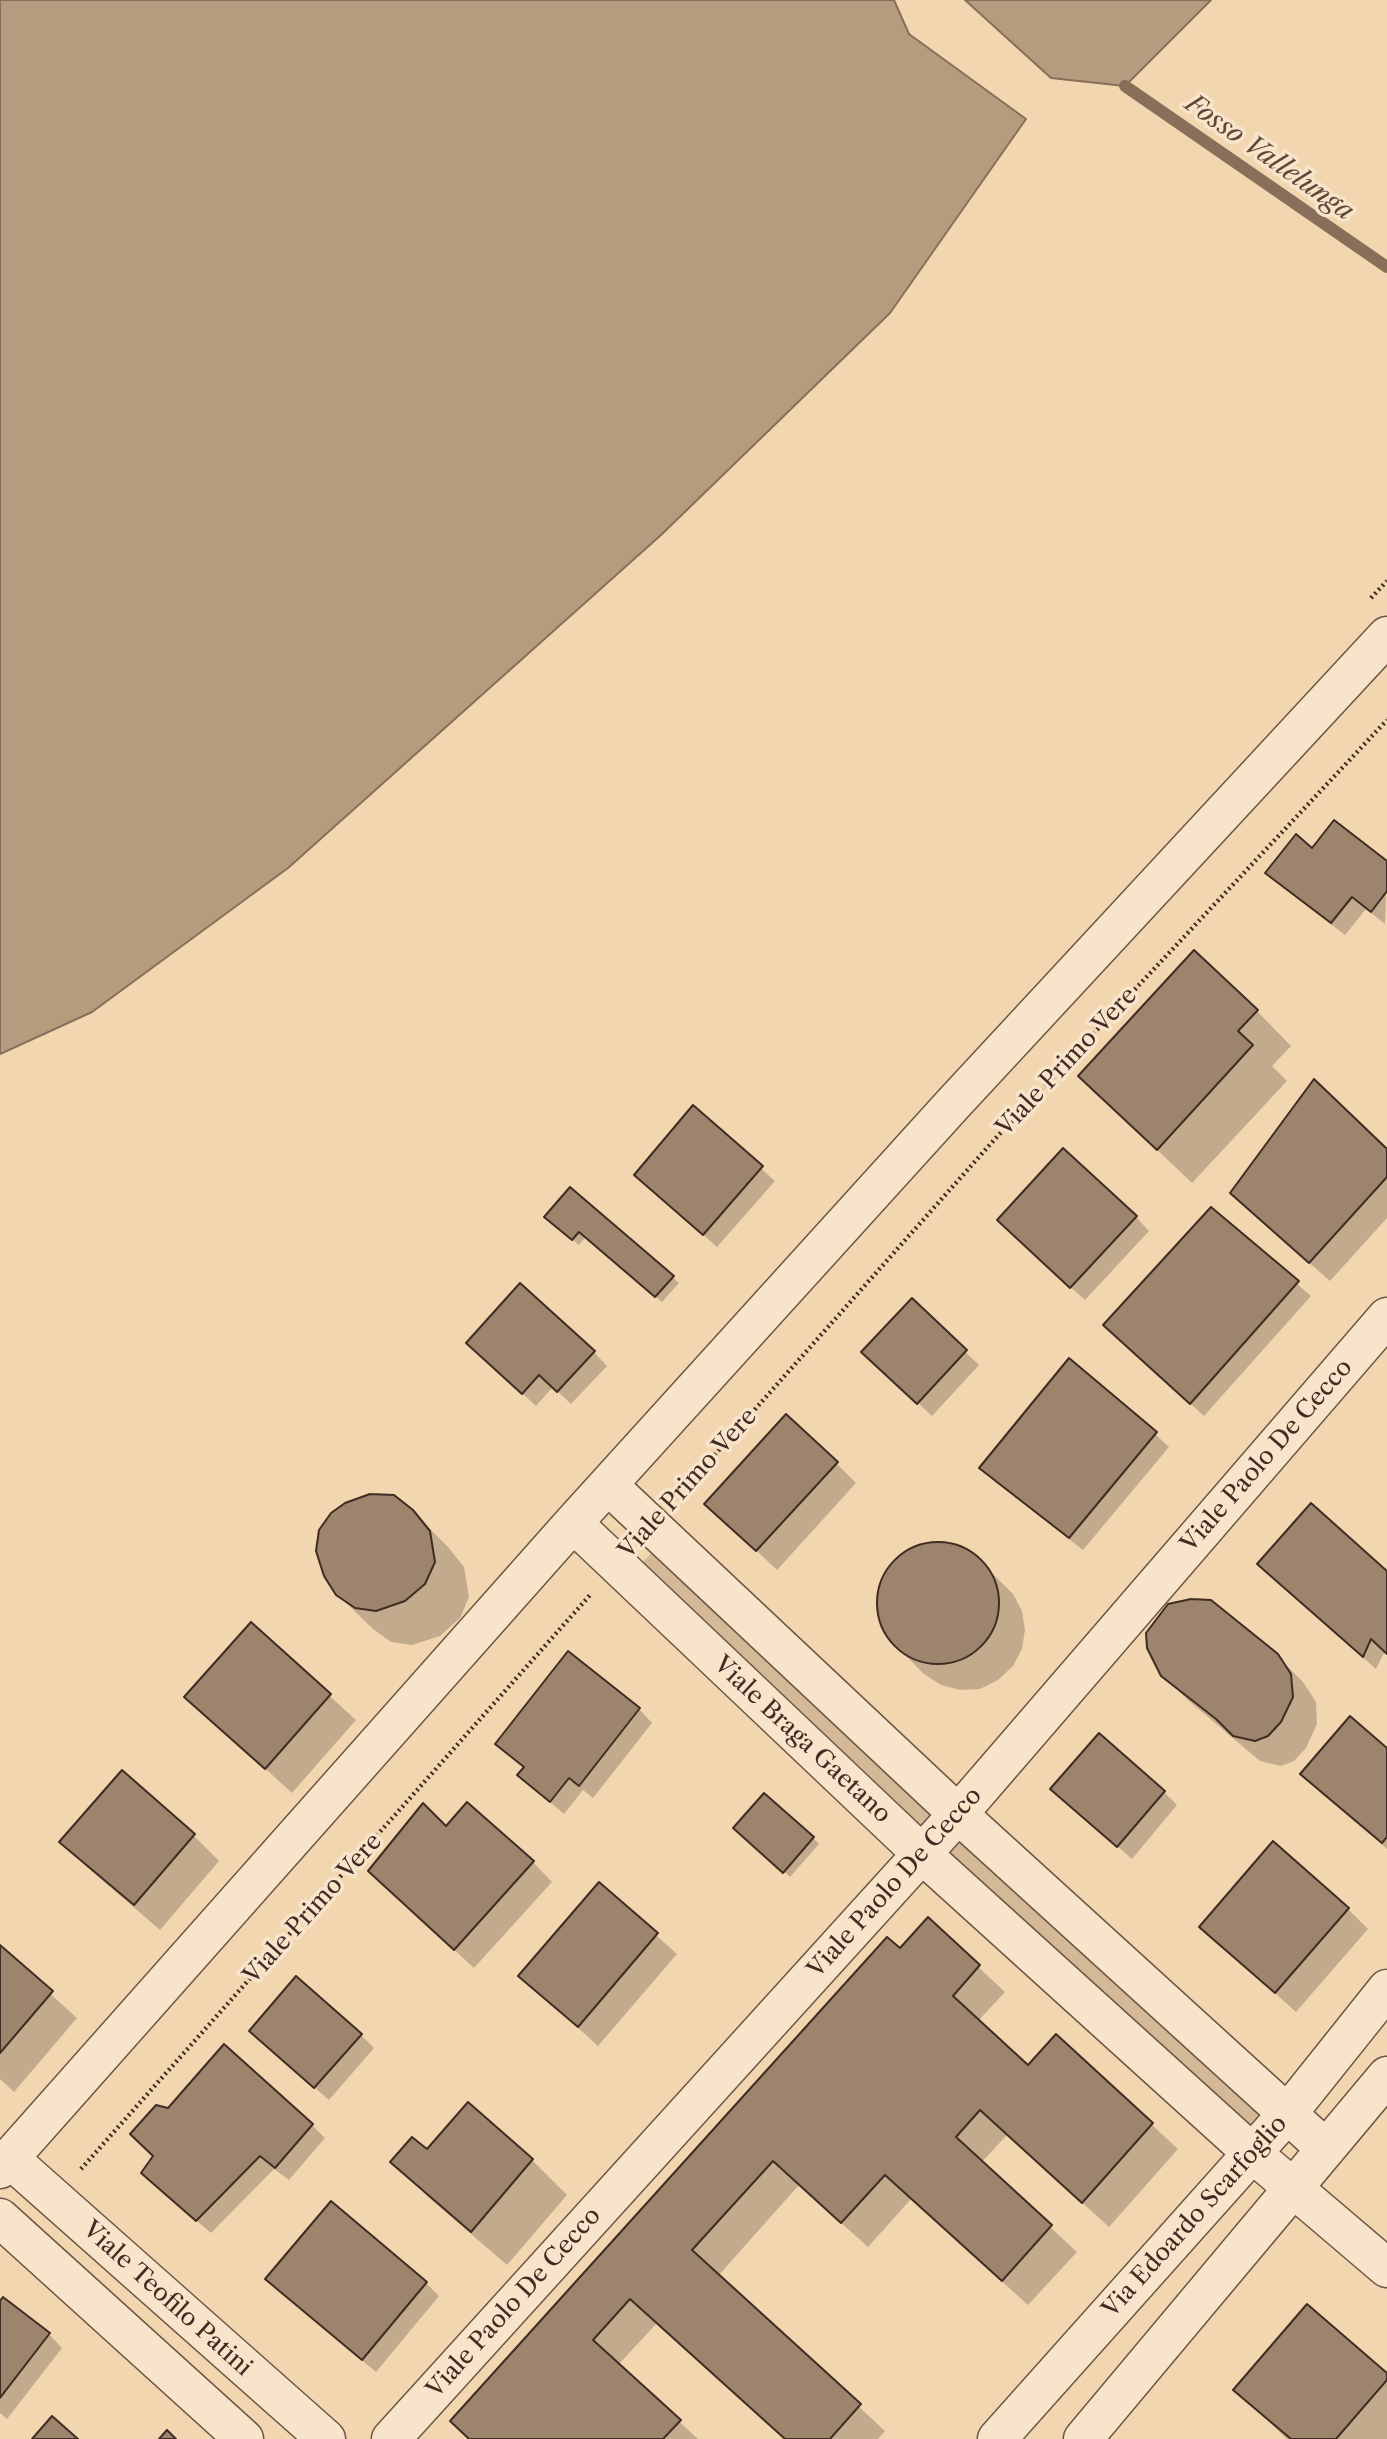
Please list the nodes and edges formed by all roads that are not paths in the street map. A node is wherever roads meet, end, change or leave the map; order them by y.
1 (1387, 636) edge
2 (1387, 1317) edge
3 (608, 1485) junction
4 (573, 1523) junction
5 (958, 1814) junction
6 (922, 1854) junction
7 (1387, 1989) edge
8 (1387, 2076) edge
9 (1288, 2113) junction
10 (1326, 2149) junction
11 (1252, 2153) junction
12 (5, 2163) edge
13 (1293, 2187) junction
14 (0, 2218) edge
15 (1387, 2268) edge
16 (244, 2439) edge
17 (326, 2439) edge
18 (391, 2439) edge
19 (997, 2439) edge
20 (1083, 2439) edge

1 - 3 street
2 - 5 street, Viale Paolo De Cecco
3 - 4 street
3 - 5 street
4 - 6 street, Viale Braga Gaetano
4 - 12 street
5 - 6 street, Viale Paolo De Cecco
5 - 9 street
6 - 11 street, Viale Braga Gaetano
6 - 18 street, Viale Paolo De Cecco
7 - 9 street, Via Edoardo Scarfoglio
8 - 10 street
9 - 10 street
9 - 11 street, Via Edoardo Scarfoglio
10 - 13 street
11 - 13 street, Viale Braga Gaetano
11 - 19 street, Via Edoardo Scarfoglio
12 - 17 street, Viale Teofilo Patini
13 - 15 street
13 - 20 street
14 - 16 street

